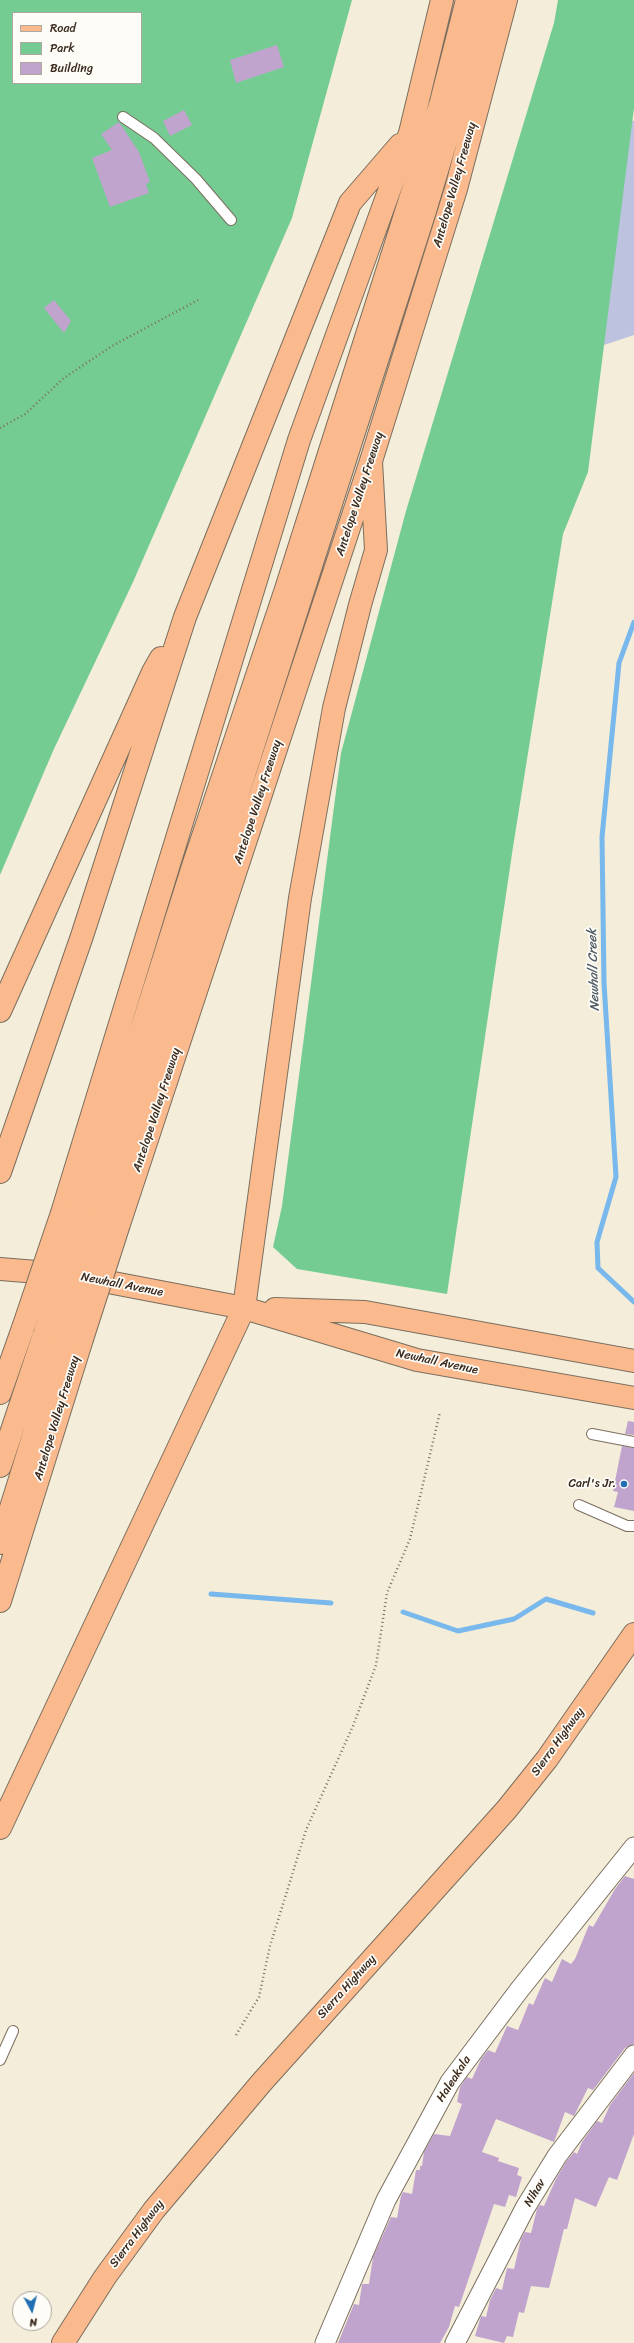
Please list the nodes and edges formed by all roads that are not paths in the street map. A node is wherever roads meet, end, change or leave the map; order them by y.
1 (442, 0) edge
2 (467, 0) edge
3 (484, 0) edge
4 (506, 0) edge
5 (123, 117) dead end
6 (410, 134) junction
7 (231, 220) dead end
8 (371, 461) junction
9 (186, 617) junction
10 (0, 1011) edge
11 (0, 1172) edge
12 (91, 1218) junction
13 (0, 1262) edge
14 (0, 1270) edge
15 (64, 1274) junction
16 (244, 1308) junction
17 (64, 1335) junction
18 (634, 1361) edge
19 (0, 1393) edge
20 (634, 1398) edge
21 (592, 1434) dead end
22 (634, 1442) edge
23 (0, 1466) edge
24 (579, 1505) dead end
25 (634, 1526) edge
26 (0, 1543) edge
27 (0, 1601) edge
28 (634, 1634) edge
29 (0, 1828) edge
30 (634, 1847) edge
31 (13, 2031) dead end
32 (634, 2055) edge
33 (0, 2060) edge
34 (63, 2343) edge
35 (325, 2343) edge
36 (455, 2343) edge

1 - 6 main road, Antelope Valley Freeway
2 - 12 main road
3 - 12 main road
4 - 8 main road, Antelope Valley Freeway
5 - 7 lane
6 - 9 main road
6 - 12 main road, Antelope Valley Freeway
8 - 12 main road, Antelope Valley Freeway
8 - 16 main road
9 - 10 main road
9 - 11 main road
12 - 17 main road, Antelope Valley Freeway, bridge
12 - 17 main road, bridge
12 - 19 main road, Antelope Valley Freeway, bridge
13 - 15 main road, Newhall Avenue
14 - 15 main road
15 - 16 main road, Newhall Avenue
16 - 18 main road, Newhall Avenue
16 - 20 main road, Newhall Avenue
16 - 29 main road
17 - 23 main road
17 - 26 main road
17 - 27 main road, Antelope Valley Freeway
21 - 22 lane
24 - 25 lane
28 - 34 main road, Sierra Highway
30 - 35 street, Haleakala
31 - 33 lane
32 - 36 street, Nihav

